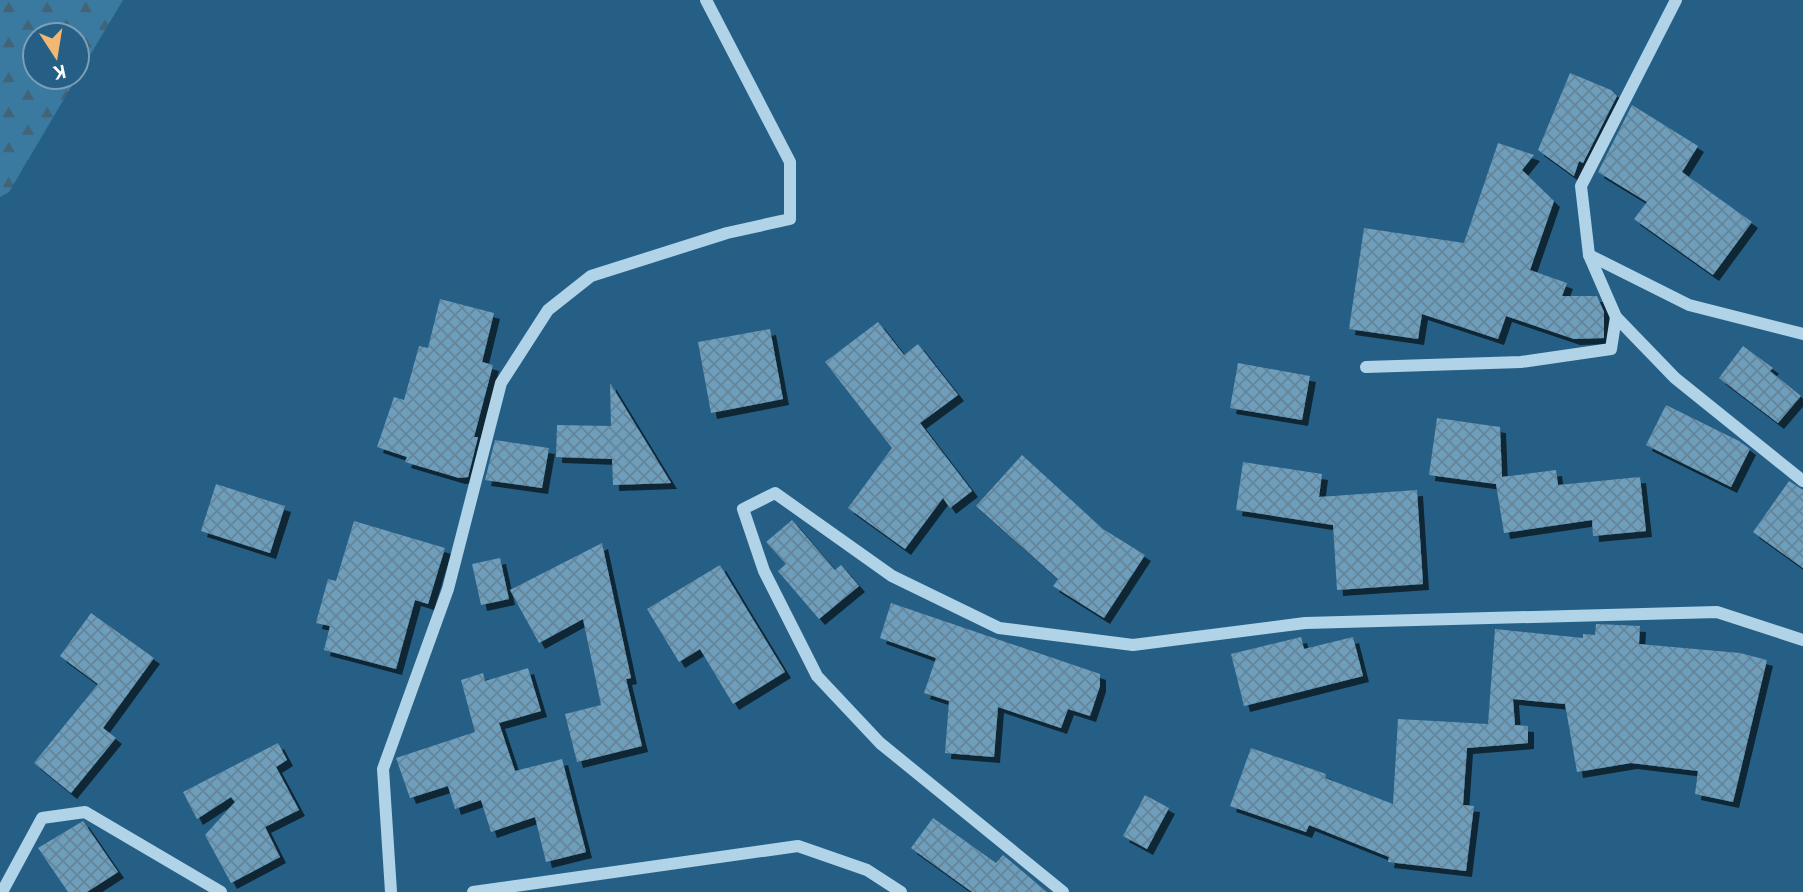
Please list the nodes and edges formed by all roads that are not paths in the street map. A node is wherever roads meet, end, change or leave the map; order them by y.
1 (706, 0) edge
2 (1676, 0) edge
3 (1589, 255) junction
4 (1616, 317) junction
5 (1803, 334) edge
6 (1366, 367) dead end
7 (1803, 481) edge
8 (1803, 640) edge
9 (2, 892) edge
10 (221, 892) edge
11 (391, 892) edge
12 (473, 892) edge
13 (901, 892) edge
14 (1063, 892) edge

1 - 11 street
2 - 3 street
3 - 4 street
3 - 5 street
4 - 6 street
4 - 7 street
8 - 14 street
9 - 10 street
12 - 13 street

